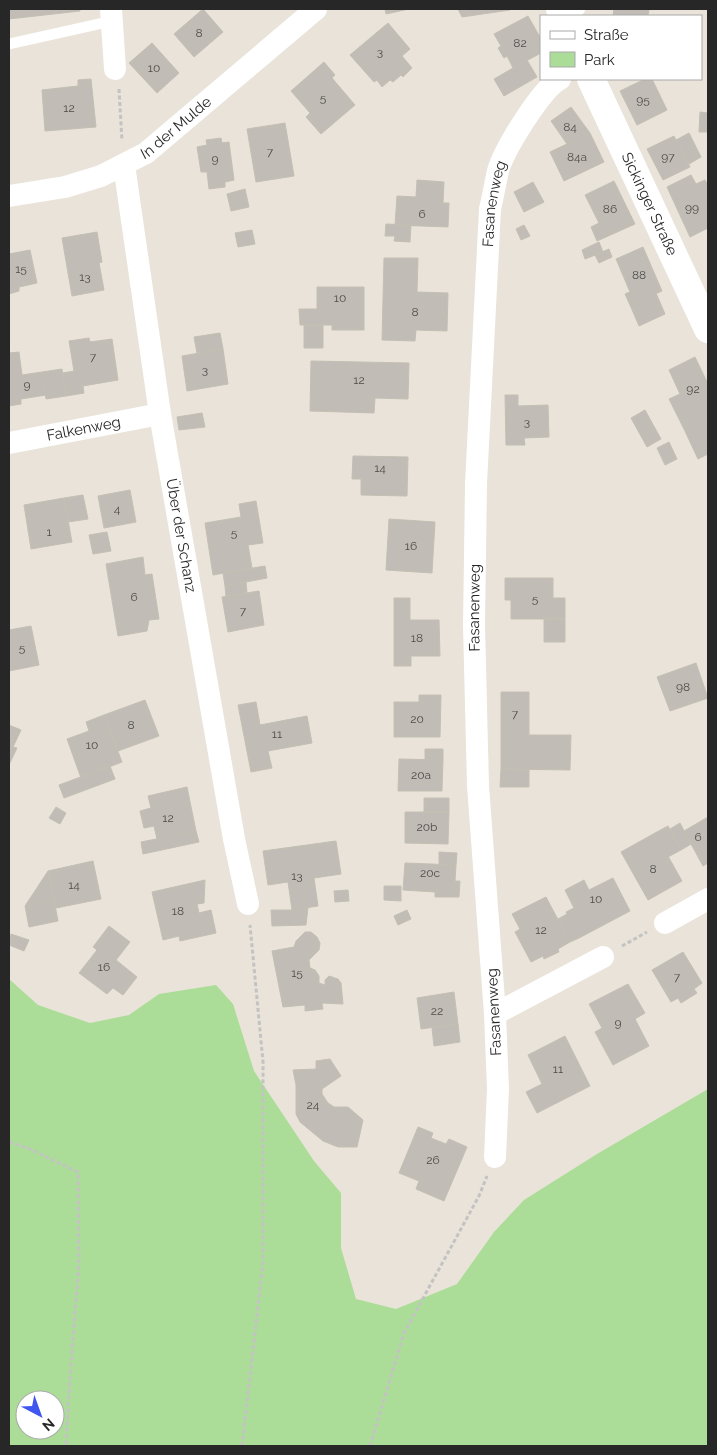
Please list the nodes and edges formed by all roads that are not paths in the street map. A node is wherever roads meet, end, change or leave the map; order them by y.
1 (316, 9) edge
2 (112, 15) edge
3 (9, 44) edge
4 (115, 69) road end
5 (558, 80) edge
6 (591, 80) edge
7 (124, 165) junction
8 (9, 196) edge
9 (708, 329) edge
10 (160, 414) junction
11 (9, 443) edge
12 (708, 899) edge
13 (248, 904) road end
14 (665, 922) road end
15 (603, 957) road end
16 (495, 1014) junction
17 (495, 1157) road end

1 - 7 street, In der Mulde
2 - 3 lane
2 - 4 street
5 - 16 street, Fasanenweg
6 - 9 street, Sickinger Straße
7 - 8 street, In der Mulde
7 - 10 street, Über der Schanz
10 - 11 street, Falkenweg
10 - 13 street, Über der Schanz
12 - 14 street
15 - 16 street
16 - 17 street, Fasanenweg

